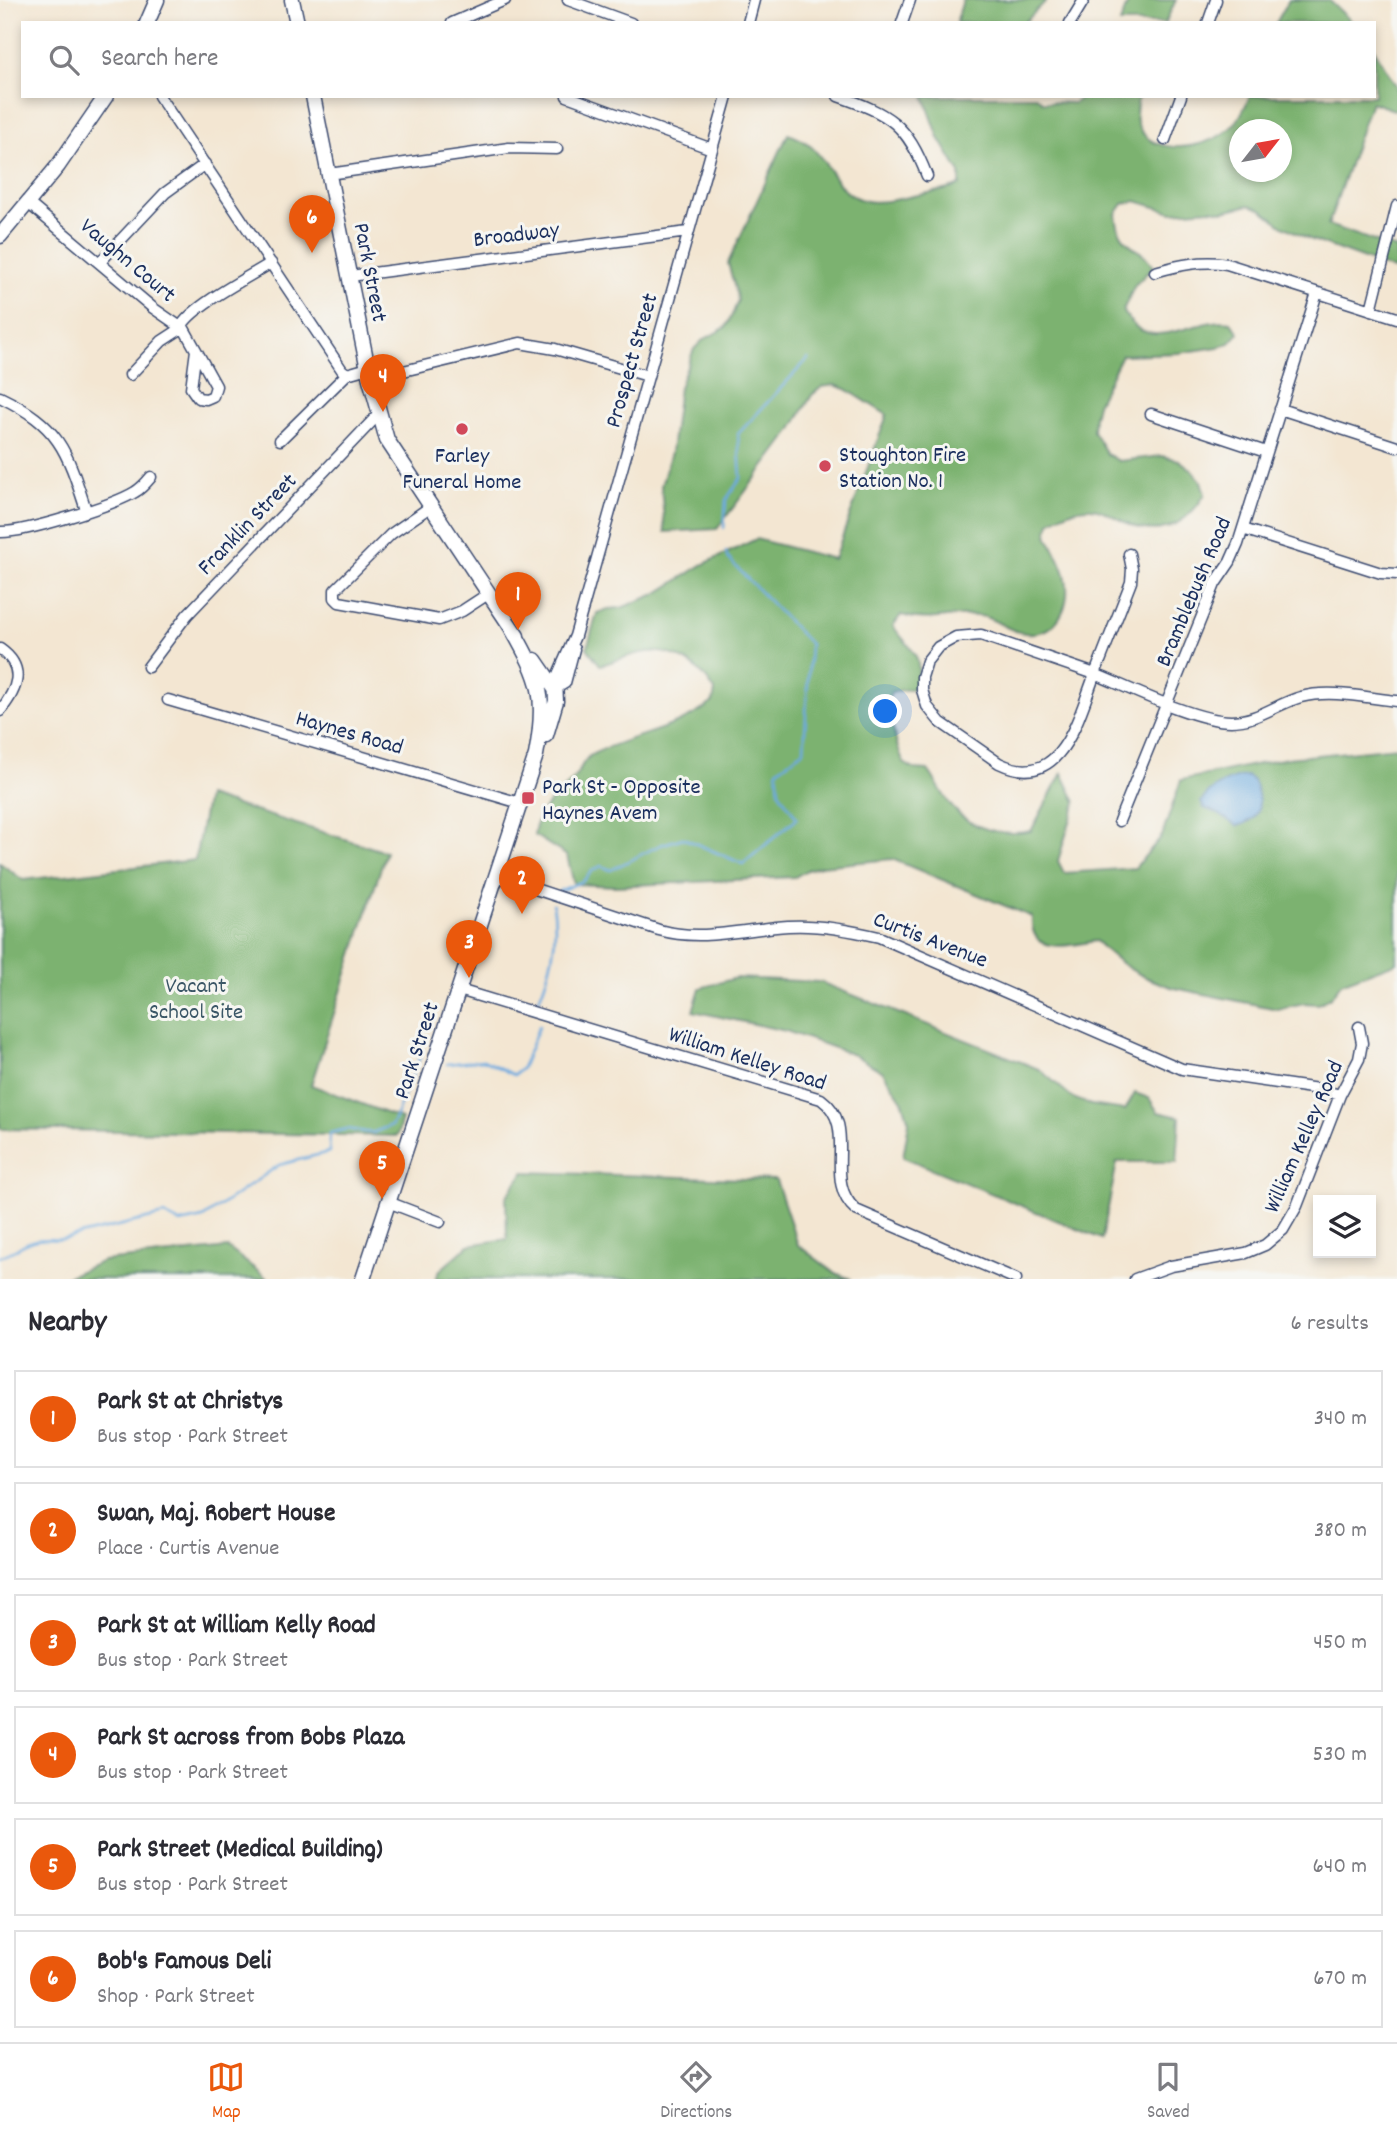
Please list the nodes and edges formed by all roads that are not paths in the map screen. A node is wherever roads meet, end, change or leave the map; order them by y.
1 (157, 0) edge
2 (292, 0) edge
3 (505, 0) edge
4 (568, 0) edge
5 (754, 0) edge
6 (910, 0) edge
7 (1084, 0) edge
8 (1216, 0) edge
9 (148, 21) edge
10 (297, 21) edge
11 (457, 21) edge
12 (626, 21) edge
13 (749, 21) edge
14 (903, 21) edge
15 (1071, 21) edge
16 (1209, 21) edge
17 (105, 98) edge
18 (160, 98) edge
19 (313, 98) edge
20 (572, 98) edge
21 (726, 98) edge
22 (850, 98) edge
23 (1180, 98) edge
24 (867, 101) edge
25 (1166, 140) dead end
26 (557, 149) dead end
27 (712, 149) junction
28 (205, 164) junction
29 (329, 174) junction
30 (927, 176) dead end
31 (28, 203) junction
32 (1397, 206) edge
33 (688, 232) junction
34 (0, 236) edge
35 (100, 262) junction
36 (271, 263) junction
37 (1155, 272) dead end
38 (350, 276) junction
39 (1317, 293) junction
40 (1371, 310) junction
41 (1397, 318) edge
42 (182, 328) junction
43 (196, 350) dead end
44 (369, 373) junction
45 (347, 374) junction
46 (130, 375) dead end
47 (648, 376) junction
48 (0, 397) edge
49 (1280, 410) junction
50 (379, 414) junction
51 (1150, 414) dead end
52 (280, 440) dead end
53 (1397, 447) edge
54 (1266, 452) junction
55 (151, 477) dead end
56 (430, 507) junction
57 (86, 510) junction
58 (1243, 529) junction
59 (0, 532) edge
60 (1129, 554) dead end
61 (1397, 574) edge
62 (488, 594) junction
63 (512, 629) junction
64 (575, 636) junction
65 (0, 649) edge
66 (148, 667) dead end
67 (1095, 674) junction
68 (548, 680) junction
69 (168, 700) dead end
70 (1397, 701) edge
71 (1167, 703) junction
72 (0, 712) edge
73 (520, 803) junction
74 (1119, 821) dead end
75 (496, 876) junction
76 (459, 990) junction
77 (1359, 1027) dead end
78 (1340, 1095) junction
79 (388, 1202) junction
80 (440, 1222) dead end
81 (363, 1279) edge
82 (1016, 1279) edge
83 (1135, 1279) edge

1 - 9 main road
2 - 10 main road
3 - 11 street
4 - 12 street
5 - 13 street
6 - 14 street
7 - 15 street
8 - 16 street
17 - 31 main road
18 - 28 street
19 - 29 main road, Park Street
20 - 27 street
21 - 27 street, Prospect Street
22 - 24 street
23 - 25 street
24 - 30 street
26 - 29 street
27 - 33 street, Prospect Street
28 - 35 street
28 - 36 street
29 - 38 main road, Park Street
31 - 34 main road
31 - 35 street, Vaughn Court
32 - 40 street
33 - 38 street, Broadway
33 - 47 street, Prospect Street
35 - 42 street, Vaughn Court
36 - 42 street
36 - 45 street
37 - 39 street
38 - 44 main road, Park Street
39 - 40 street
39 - 49 street, Bramblebush Road
40 - 41 street
42 - 43 street
42 - 46 street, Vaughn Court
44 - 45 street
44 - 47 street
44 - 50 main road, Park Street
45 - 52 street
47 - 64 street, Prospect Street
48 - 57 street
49 - 53 street
49 - 54 street, Bramblebush Road
50 - 56 main road, Park Street
50 - 66 street, Franklin Street
51 - 54 street
54 - 58 street, Bramblebush Road
55 - 57 street
56 - 62 main road, Park Street
56 - 62 street
57 - 59 street
58 - 61 street
58 - 71 street, Bramblebush Road
60 - 67 street
62 - 63 main road, Park Street
63 - 68 main road, Park Street
63 - 68 main road, Park Street
64 - 68 street, Prospect Street
64 - 68 street, Prospect Street
65 - 72 street
67 - 67 street
67 - 71 street
68 - 73 main road, Park Street
69 - 73 street, Haynes Road
70 - 71 street
71 - 74 street, Bramblebush Road
73 - 75 main road, Park Street
75 - 76 main road, Park Street
75 - 78 street, Curtis Avenue
76 - 79 main road, Park Street
76 - 82 street, William Kelley Road
77 - 78 street, William Kelley Road
78 - 83 street, William Kelley Road
79 - 80 street
79 - 81 main road, Park Street

